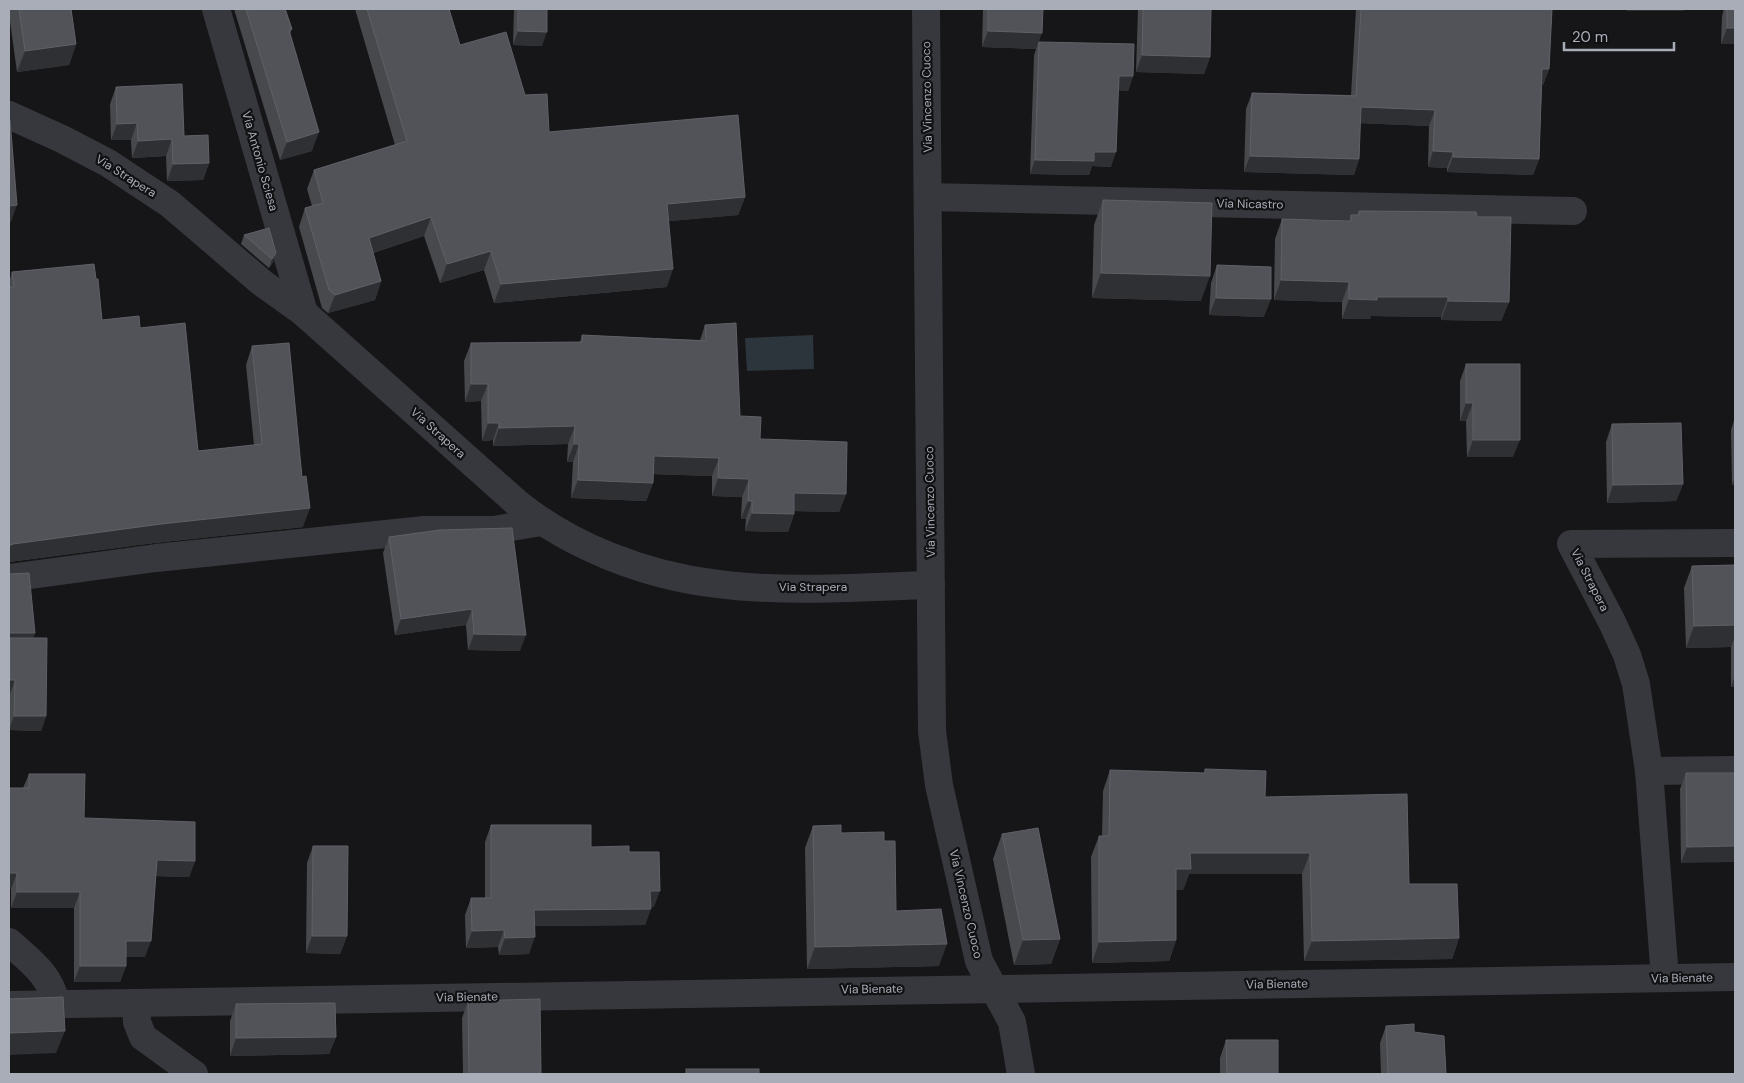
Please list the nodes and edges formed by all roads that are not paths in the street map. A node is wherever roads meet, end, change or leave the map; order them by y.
1 (216, 9) edge
2 (926, 9) edge
3 (9, 115) edge
4 (928, 197) junction
5 (1573, 212) dead end
6 (304, 313) junction
7 (541, 522) junction
8 (1735, 543) edge
9 (9, 578) edge
10 (931, 585) junction
11 (1735, 770) edge
12 (1649, 772) junction
13 (9, 942) edge
14 (1735, 977) edge
15 (1665, 978) junction
16 (992, 988) junction
17 (136, 1003) junction
18 (56, 1004) junction
19 (9, 1005) edge
20 (194, 1074) edge
21 (1021, 1074) edge

1 - 6 street, Via Antonio Sciesa
2 - 4 street, Via Vincenzo Cuoco
3 - 6 street, Via Strapera
4 - 5 street, Via Nicastro
4 - 10 street, Via Vincenzo Cuoco
6 - 7 street, Via Strapera
7 - 9 street
7 - 10 street, Via Strapera
8 - 12 street, Via Strapera
10 - 16 street, Via Vincenzo Cuoco
11 - 12 street
12 - 15 street, Via Strapera
13 - 18 street
14 - 15 street, Via Bienate
15 - 16 street, Via Bienate
16 - 17 street, Via Bienate
16 - 21 street, Via Vincenzo Cuoco
17 - 18 street, Via Bienate
17 - 20 street
18 - 19 street, Via Bienate

